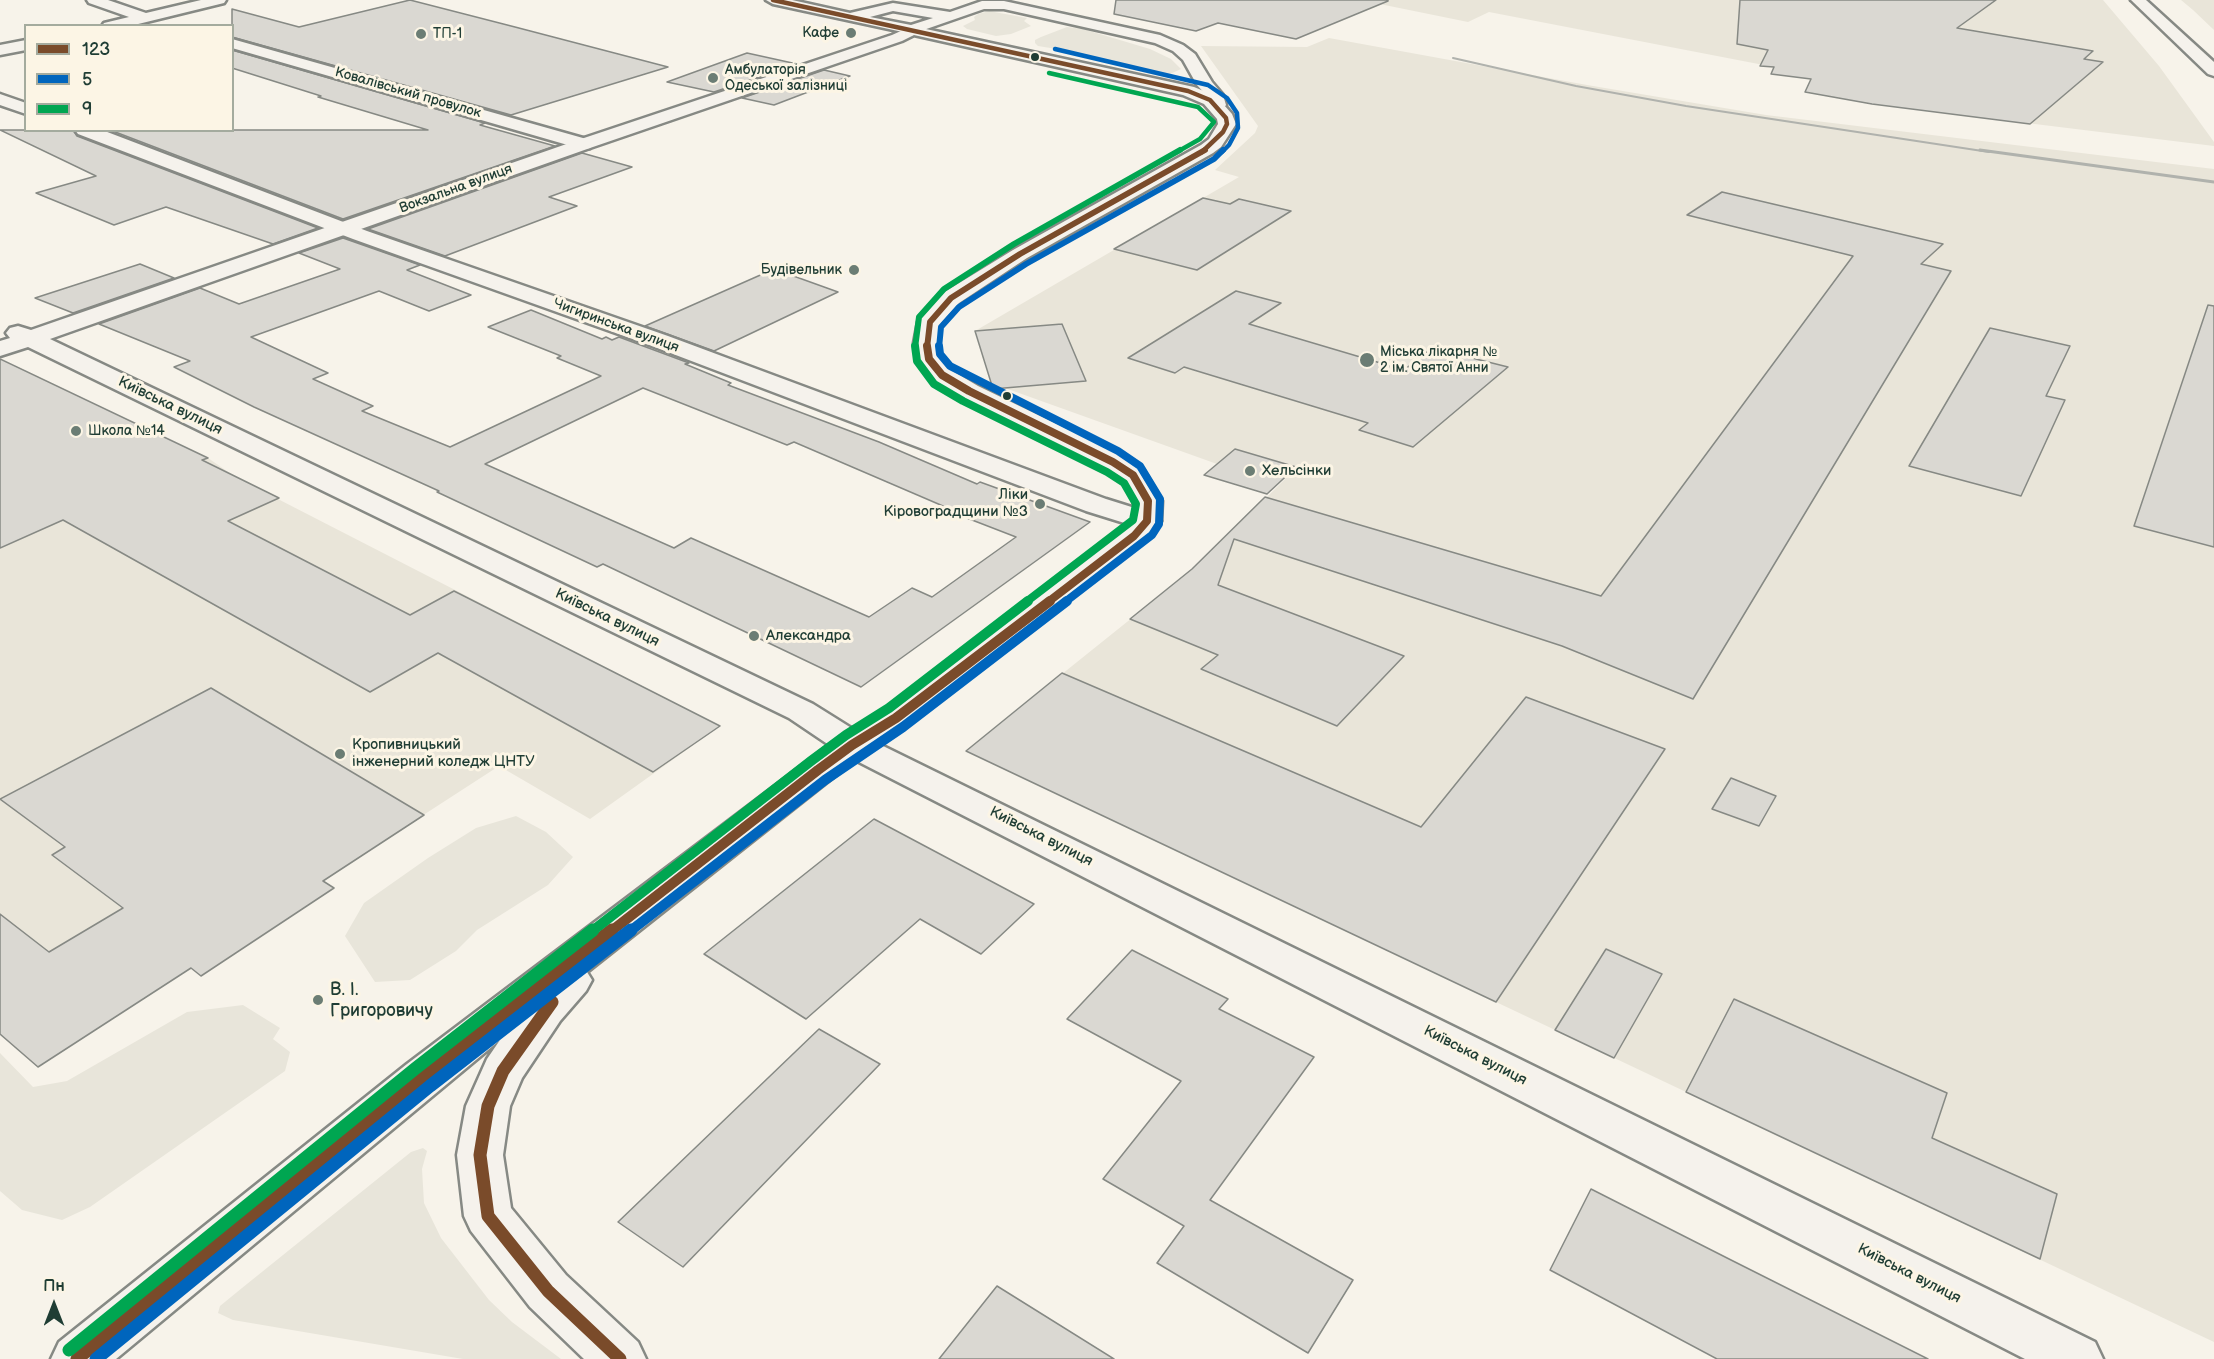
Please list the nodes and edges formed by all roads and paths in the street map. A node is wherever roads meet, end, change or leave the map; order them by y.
1 (94, 0) edge
2 (219, 0) edge
3 (773, 0) edge
4 (2138, 0) edge
5 (951, 16) junction
6 (144, 17) junction
7 (850, 17) junction
8 (116, 24) edge
9 (167, 24) edge
10 (912, 30) junction
11 (234, 44) edge
12 (24, 45) edge
13 (0, 50) edge
14 (2214, 71) edge
15 (0, 99) edge
16 (1217, 105) junction
17 (24, 108) edge
18 (89, 132) edge
19 (584, 144) junction
20 (346, 228) junction
21 (0, 325) edge
22 (30, 338) junction
23 (0, 349) edge
24 (1147, 521) junction
25 (852, 745) junction
26 (614, 930) junction
27 (77, 1359) edge
28 (620, 1359) edge
29 (2077, 1359) edge

1 - 6 street
2 - 6 street
3 - 7 street
4 - 14 street
5 - 7 street
5 - 10 street, Вокзальна вулиця
5 - 16 street, Вокзальна вулиця
6 - 8 street
6 - 9 street
7 - 10 street
10 - 16 street
10 - 19 street, Вокзальна вулиця
11 - 19 street, Ковалівський провулок
12 - 13 street
15 - 17 street
16 - 24 street, Вокзальна вулиця
18 - 20 street, Чигиринська вулиця
19 - 20 street, Вокзальна вулиця
20 - 22 street, Вокзальна вулиця
20 - 24 street, Чигиринська вулиця
21 - 22 street, Київська вулиця
22 - 23 street, Вокзальна вулиця
22 - 25 street, Київська вулиця
24 - 25 street
25 - 26 street
25 - 29 street, Київська вулиця
26 - 27 street
26 - 28 street

